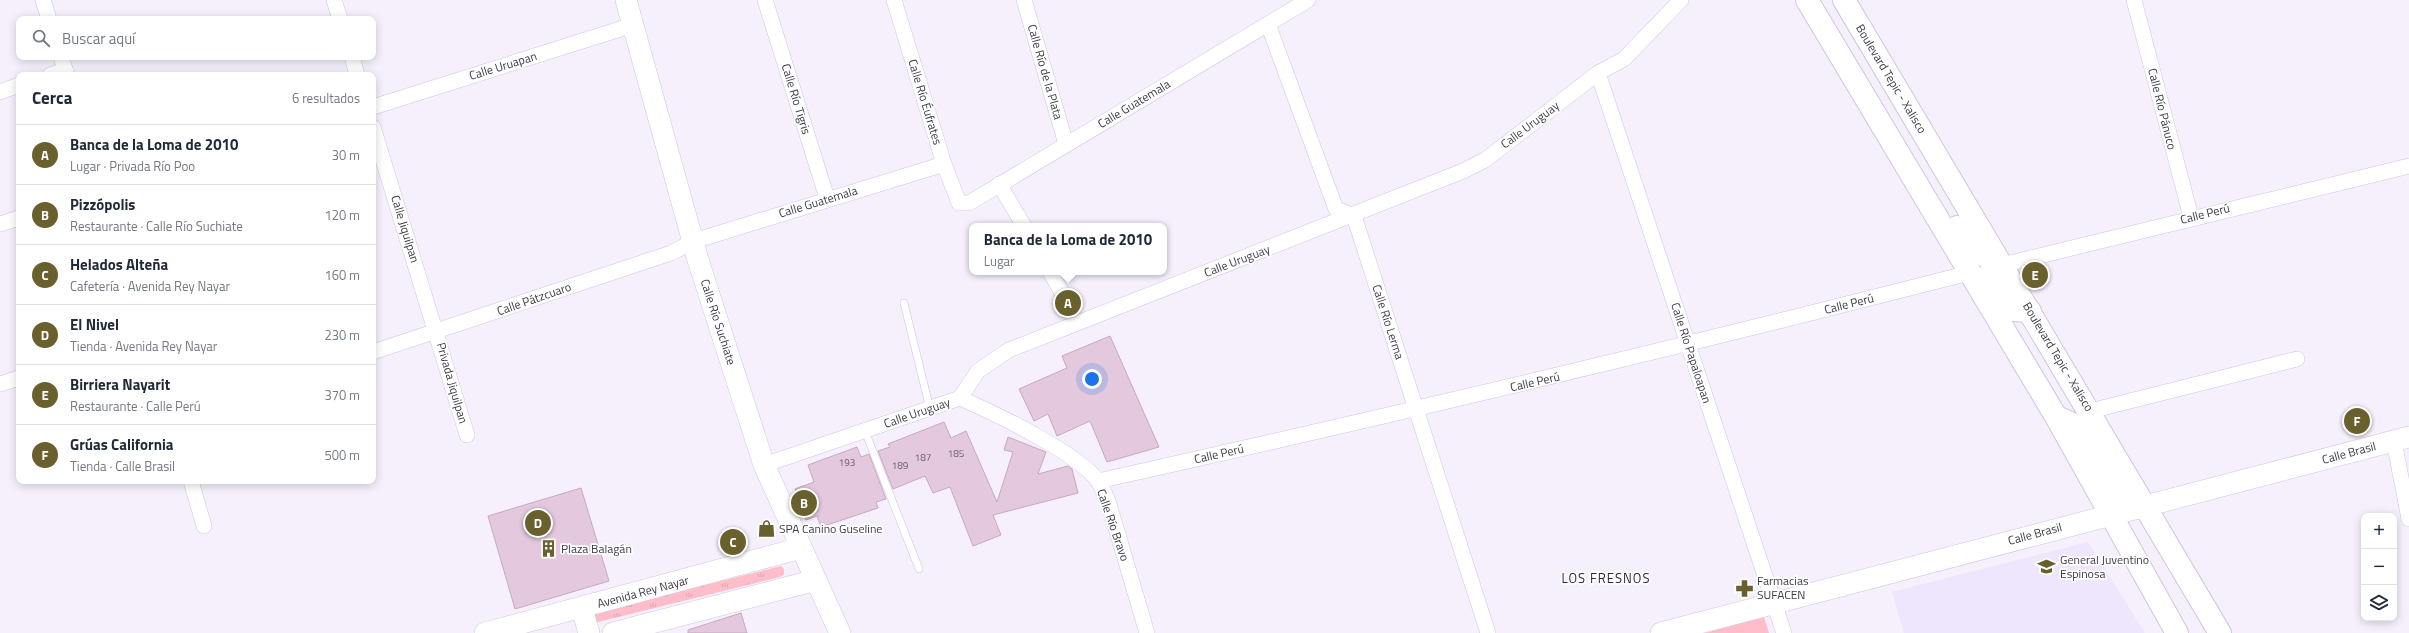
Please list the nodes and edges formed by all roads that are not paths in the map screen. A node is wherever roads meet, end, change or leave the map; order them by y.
1 (43, 0) edge
2 (334, 0) edge
3 (626, 0) edge
4 (765, 0) edge
5 (894, 0) edge
6 (1024, 0) edge
7 (1681, 0) edge
8 (1807, 0) edge
9 (1828, 0) edge
10 (1844, 0) edge
11 (2134, 0) edge
12 (1302, 1) edge
13 (48, 16) edge
14 (339, 16) edge
15 (1268, 24) junction
16 (633, 25) junction
17 (1871, 46) junction
18 (353, 60) edge
19 (64, 67) edge
20 (55, 72) edge
21 (356, 72) edge
22 (1598, 73) junction
23 (16, 86) edge
24 (0, 92) edge
25 (376, 106) edge
26 (376, 137) edge
27 (1066, 144) junction
28 (944, 164) junction
29 (1904, 164) junction
30 (2409, 166) edge
31 (999, 184) junction
32 (827, 198) junction
33 (959, 203) joint
34 (1354, 216) junction
35 (2191, 218) junction
36 (16, 219) edge
37 (1022, 223) edge
38 (0, 224) edge
39 (694, 241) junction
40 (2002, 265) junction
41 (1969, 273) junction
42 (1052, 275) edge
43 (904, 303) dead end
44 (1068, 303) dead end
45 (2030, 311) junction
46 (437, 332) junction
47 (1688, 345) junction
48 (376, 351) edge
49 (2297, 359) dead end
50 (16, 379) edge
51 (0, 384) edge
52 (960, 398) junction
53 (930, 409) junction
54 (1418, 410) junction
55 (2090, 411) junction
56 (2055, 415) junction
57 (865, 431) junction
58 (467, 435) dead end
59 (2401, 439) edge
60 (764, 465) junction
61 (1098, 481) junction
62 (192, 484) edge
63 (2147, 507) junction
64 (2109, 514) junction
65 (2409, 519) edge
66 (204, 526) dead end
67 (801, 548) junction
68 (919, 569) dead end
69 (816, 580) junction
70 (1774, 603) junction
71 (582, 608) junction
72 (511, 630) edge
73 (485, 633) edge
74 (589, 633) edge
75 (612, 633) edge
76 (840, 633) edge
77 (1147, 633) edge
78 (1488, 633) edge
79 (1662, 633) edge
80 (1784, 633) edge
81 (2177, 633) edge
82 (2193, 633) edge
83 (2220, 633) edge

1 - 13 street
2 - 14 street
3 - 16 main road, Calle Río Suchiate
4 - 32 street, Calle Río Tigris
5 - 28 street, Calle Río Éufrates
6 - 27 street, Calle Río de la Plata
7 - 22 street, Calle Uruguay
8 - 29 main road
9 - 17 main road
10 - 17 main road, Boulevard Tepic - Xalisco
11 - 35 street, Calle Río Pánuco
12 - 15 street, Calle Guatemala
15 - 27 street, Calle Guatemala
15 - 34 street
16 - 25 street, Calle Uruapan
16 - 39 main road, Calle Río Suchiate
17 - 40 main road, Boulevard Tepic - Xalisco
18 - 21 street
19 - 20 street
22 - 34 street, Calle Uruguay
22 - 47 street, Calle Río Papaloapan
23 - 24 street
26 - 46 street, Calle Jiquilpan
27 - 31 street, Calle Guatemala
28 - 32 street, Calle Guatemala
28 - 33 street, Calle Río Éufrates
29 - 40 main road
29 - 41 main road
30 - 35 street, Calle Perú
31 - 33 street, Calle Guatemala
31 - 37 street
32 - 39 street, Calle Guatemala
34 - 52 street, Calle Uruguay
34 - 54 street, Calle Río Lerma
35 - 40 street, Calle Perú
36 - 38 street
39 - 46 street, Calle Pátzcuaro
39 - 60 main road, Calle Río Suchiate
40 - 45 main road, Boulevard Tepic - Xalisco
41 - 45 main road
41 - 47 street, Calle Perú
41 - 56 main road
42 - 44 street
43 - 53 lane
45 - 55 main road, Boulevard Tepic - Xalisco
46 - 48 street, Calle Pátzcuaro
46 - 58 street, Privada Jiquilpan
47 - 54 street, Calle Perú
47 - 70 street, Calle Río Papaloapan
49 - 55 street
50 - 51 street
52 - 53 street, Calle Uruguay
52 - 61 street, Calle Río Bravo
53 - 57 street, Calle Uruguay
54 - 61 street, Calle Perú
54 - 78 street, Calle Río Lerma
55 - 63 main road, Boulevard Tepic - Xalisco
56 - 63 main road
56 - 64 main road
57 - 60 street, Calle Uruguay
57 - 68 lane
59 - 63 main road, Calle Brasil
59 - 65 street
60 - 67 main road, Calle Río Suchiate
61 - 77 street, Calle Río Bravo
62 - 66 street
63 - 64 main road, Calle Brasil
63 - 83 main road, Boulevard Tepic - Xalisco
64 - 70 main road, Calle Brasil
64 - 81 main road
64 - 82 main road
67 - 69 main road, Calle Río Suchiate
67 - 71 main road, Avenida Rey Nayar
69 - 75 main road
69 - 76 main road, Calle Río Suchiate
70 - 79 main road, Calle Brasil
70 - 80 street, Calle Río Papaloapan
71 - 72 main road, Avenida Rey Nayar
71 - 74 main road
72 - 73 main road, Avenida Rey Nayar

